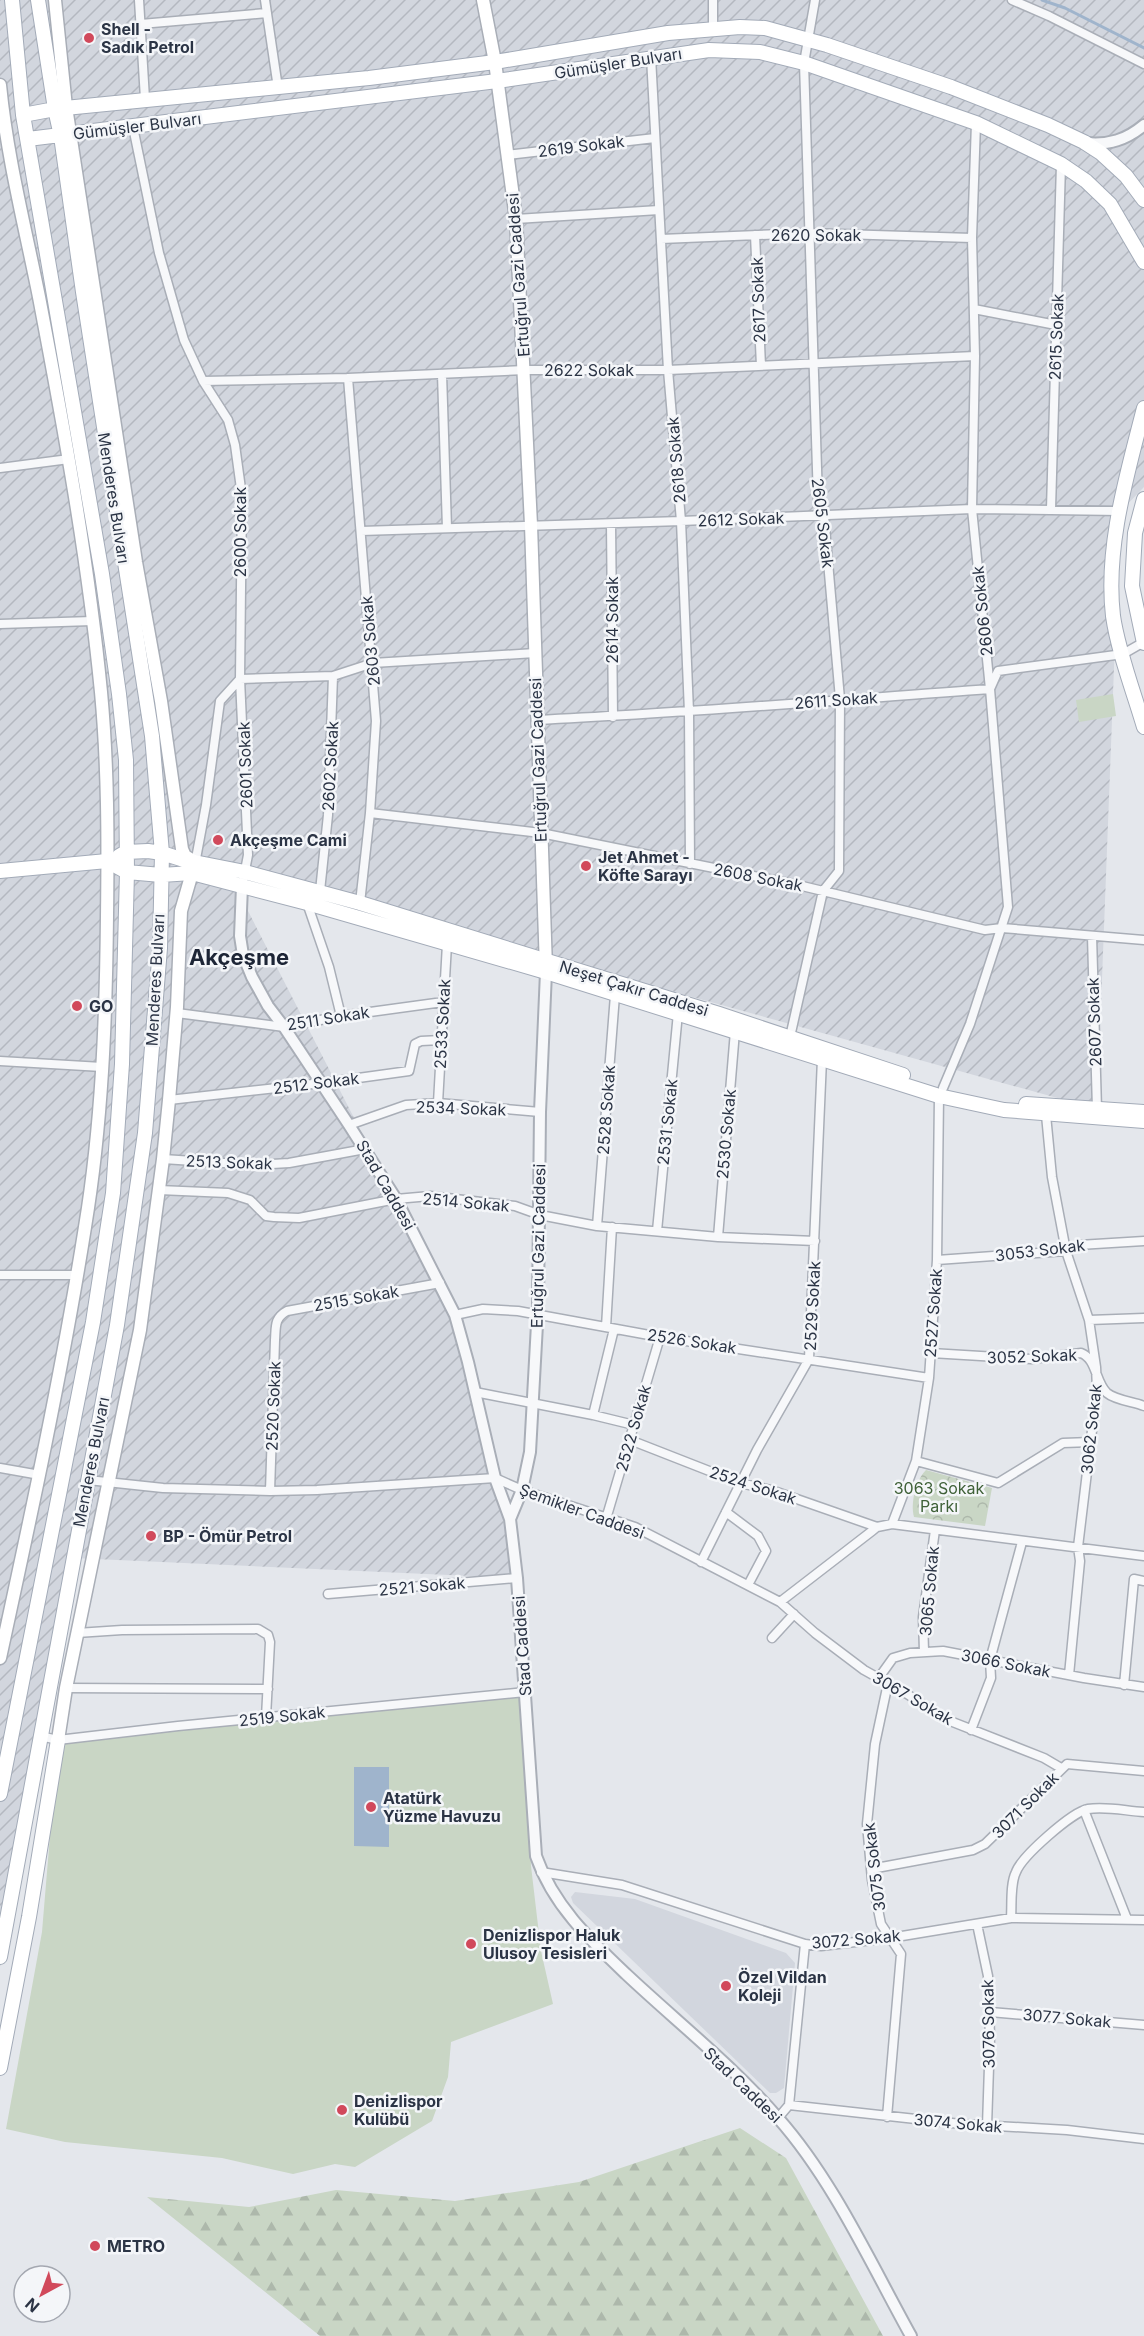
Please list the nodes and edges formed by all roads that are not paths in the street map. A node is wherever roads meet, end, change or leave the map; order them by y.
1 (12, 0) edge
2 (38, 0) edge
3 (55, 0) edge
4 (140, 0) edge
5 (265, 0) edge
6 (483, 0) edge
7 (713, 0) edge
8 (814, 0) edge
9 (1012, 0) edge
10 (267, 13) junction
11 (141, 24) junction
12 (713, 28) junction
13 (808, 39) junction
14 (651, 57) junction
15 (495, 62) junction
16 (804, 63) junction
17 (1144, 64) edge
18 (497, 81) junction
19 (0, 85) edge
20 (278, 88) junction
21 (146, 99) junction
22 (60, 108) junction
23 (23, 115) junction
24 (976, 123) junction
25 (1144, 125) edge
26 (133, 127) junction
27 (66, 135) junction
28 (655, 138) junction
29 (28, 139) junction
30 (1084, 142) junction
31 (4, 153) edge
32 (507, 155) junction
33 (1061, 164) junction
34 (1144, 200) edge
35 (659, 210) junction
36 (516, 219) junction
37 (808, 233) junction
38 (755, 235) junction
39 (972, 238) junction
40 (660, 239) junction
41 (1144, 262) edge
42 (974, 309) junction
43 (1056, 326) junction
44 (975, 356) junction
45 (813, 364) junction
46 (761, 366) junction
47 (525, 370) junction
48 (669, 370) junction
49 (442, 374) junction
50 (348, 378) junction
51 (203, 381) junction
52 (1144, 408) edge
53 (69, 459) junction
54 (0, 468) edge
55 (1144, 499) edge
56 (972, 509) junction
57 (1051, 509) junction
58 (1120, 512) junction
59 (824, 516) junction
60 (681, 521) junction
61 (611, 524) junction
62 (531, 525) junction
63 (447, 528) junction
64 (361, 531) junction
65 (92, 621) junction
66 (0, 624) edge
67 (1144, 642) edge
68 (534, 653) junction
69 (1123, 654) junction
70 (373, 663) junction
71 (333, 676) junction
72 (240, 679) junction
73 (990, 689) junction
74 (840, 699) junction
75 (689, 712) junction
76 (613, 717) junction
77 (537, 720) junction
78 (1144, 727) edge
79 (370, 813) junction
80 (541, 832) junction
81 (126, 852) junction
82 (162, 853) junction
83 (107, 861) junction
84 (690, 864) junction
85 (194, 868) junction
86 (0, 871) edge
87 (126, 872) junction
88 (245, 872) junction
89 (161, 875) junction
90 (242, 886) junction
91 (320, 891) junction
92 (823, 891) junction
93 (308, 903) junction
94 (360, 903) junction
95 (1002, 928) junction
96 (1092, 936) junction
97 (1144, 940) edge
98 (447, 944) junction
99 (545, 967) junction
100 (615, 995) junction
101 (443, 1002) junction
102 (177, 1013) junction
103 (678, 1013) junction
104 (341, 1016) junction
105 (284, 1027) junction
106 (735, 1031) junction
107 (790, 1037) junction
108 (441, 1040) junction
109 (822, 1059) junction
110 (0, 1061) edge
111 (102, 1067) junction
112 (321, 1083) junction
113 (941, 1092) junction
114 (169, 1100) junction
115 (438, 1103) junction
116 (1097, 1109) junction
117 (540, 1112) junction
118 (1144, 1112) edge
119 (1046, 1115) junction
120 (1144, 1121) edge
121 (350, 1125) junction
122 (365, 1149) junction
123 (163, 1159) junction
124 (159, 1190) junction
125 (396, 1200) junction
126 (540, 1215) junction
127 (597, 1226) junction
128 (612, 1227) junction
129 (657, 1231) junction
130 (718, 1236) junction
131 (815, 1241) junction
132 (1144, 1241) edge
133 (1066, 1251) junction
134 (937, 1260) junction
135 (0, 1275) edge
136 (76, 1275) junction
137 (440, 1283) junction
138 (455, 1315) junction
139 (537, 1315) junction
140 (1144, 1318) edge
141 (1089, 1320) junction
142 (276, 1321) joint
143 (610, 1328) junction
144 (660, 1337) junction
145 (931, 1353) junction
146 (809, 1359) junction
147 (1096, 1376) junction
148 (929, 1378) junction
149 (475, 1392) junction
150 (532, 1402) junction
151 (1144, 1406) edge
152 (593, 1415) junction
153 (634, 1425) junction
154 (630, 1440) junction
155 (1091, 1442) junction
156 (916, 1461) junction
157 (0, 1468) edge
158 (40, 1475) junction
159 (495, 1478) junction
160 (88, 1480) junction
161 (109, 1482) junction
162 (740, 1483) junction
163 (522, 1490) junction
164 (270, 1491) junction
165 (726, 1512) junction
166 (510, 1519) junction
167 (606, 1519) junction
168 (892, 1524) junction
169 (877, 1527) junction
170 (935, 1530) junction
171 (1022, 1542) junction
172 (1078, 1547) junction
173 (1144, 1556) edge
174 (701, 1562) junction
175 (517, 1578) junction
176 (1144, 1581) edge
177 (748, 1585) junction
178 (328, 1594) dead end
179 (780, 1602) junction
180 (794, 1614) junction
181 (77, 1633) junction
182 (772, 1638) dead end
183 (924, 1652) junction
184 (0, 1658) edge
185 (990, 1659) junction
186 (1069, 1676) junction
187 (878, 1679) junction
188 (888, 1683) junction
189 (1124, 1685) junction
190 (1144, 1687) edge
191 (66, 1688) junction
192 (268, 1689) junction
193 (525, 1692) junction
194 (266, 1718) junction
195 (971, 1730) junction
196 (40, 1736) junction
197 (58, 1740) junction
198 (1061, 1768) junction
199 (1144, 1771) edge
200 (0, 1794) edge
201 (1084, 1810) junction
202 (1144, 1812) edge
203 (871, 1869) junction
204 (542, 1872) junction
205 (1011, 1918) junction
206 (1127, 1919) junction
207 (1144, 1920) edge
208 (977, 1924) junction
209 (890, 1938) junction
210 (806, 1944) junction
211 (0, 1957) edge
212 (990, 2012) junction
213 (1144, 2025) edge
214 (0, 2068) edge
215 (789, 2105) junction
216 (887, 2116) junction
217 (778, 2118) junction
218 (987, 2126) junction
219 (1144, 2139) edge
220 (911, 2336) edge

1 - 23 main road, Menderes Bulvarı
2 - 22 main road, Menderes Bulvarı
3 - 22 main road
4 - 11 street
5 - 10 street
6 - 15 main road, Ertuğrul Gazi Caddesi
7 - 12 street
8 - 13 street, 2605 Sokak
9 - 17 street
10 - 11 street
10 - 20 street
11 - 21 street
12 - 13 main road, Gümüşler Bulvarı
12 - 15 main road, Gümüşler Bulvarı
13 - 16 street, 2605 Sokak
13 - 30 main road, Gümüşler Bulvarı
14 - 16 main road, Gümüşler Bulvarı
14 - 18 main road, Gümüşler Bulvarı
14 - 28 street, 2618 Sokak
15 - 18 main road, Ertuğrul Gazi Caddesi
15 - 20 main road, Gümüşler Bulvarı
16 - 24 main road, Gümüşler Bulvarı
16 - 37 street, 2605 Sokak
18 - 26 main road, Gümüşler Bulvarı
18 - 32 main road, Ertuğrul Gazi Caddesi
19 - 31 main road
20 - 21 main road, Gümüşler Bulvarı
21 - 22 main road, Gümüşler Bulvarı
22 - 23 main road, Gümüşler Bulvarı
22 - 27 main road, Menderes Bulvarı
23 - 29 main road, Menderes Bulvarı
24 - 33 main road, Gümüşler Bulvarı
24 - 39 street, 2606 Sokak
25 - 30 street
26 - 27 main road, Gümüşler Bulvarı
26 - 51 street, 2600 Sokak
27 - 29 main road, Gümüşler Bulvarı
27 - 82 main road, Menderes Bulvarı
27 - 85 main road
28 - 32 street, 2619 Sokak
28 - 35 street, 2618 Sokak
29 - 81 main road, Menderes Bulvarı
30 - 34 main road, Gümüşler Bulvarı
31 - 53 main road
32 - 36 main road, Ertuğrul Gazi Caddesi
33 - 41 main road, Gümüşler Bulvarı
33 - 43 street, 2615 Sokak
35 - 36 street
35 - 40 street, 2618 Sokak
36 - 47 main road, Ertuğrul Gazi Caddesi
37 - 38 street, 2620 Sokak
37 - 39 street, 2620 Sokak
37 - 45 street, 2605 Sokak
38 - 40 street, 2620 Sokak
38 - 46 street, 2617 Sokak
39 - 42 street, 2606 Sokak
40 - 48 street, 2618 Sokak
42 - 43 street
42 - 44 street, 2606 Sokak
43 - 57 street, 2615 Sokak
44 - 45 street, 2622 Sokak
44 - 56 street, 2606 Sokak
45 - 46 street, 2622 Sokak
45 - 59 street, 2605 Sokak
46 - 48 street, 2622 Sokak
47 - 48 street, 2622 Sokak
47 - 49 street, 2622 Sokak
47 - 62 main road, Ertuğrul Gazi Caddesi
48 - 60 street, 2618 Sokak
49 - 50 street, 2622 Sokak
49 - 63 street
50 - 51 street, 2622 Sokak
50 - 64 street, 2603 Sokak
51 - 72 street, 2600 Sokak
52 - 58 main road
53 - 54 street
53 - 65 main road
55 - 67 main road
56 - 57 street, 2612 Sokak
56 - 59 street, 2612 Sokak
56 - 73 street, 2606 Sokak
57 - 58 street, 2612 Sokak
58 - 69 main road
59 - 60 street, 2612 Sokak
59 - 74 street, 2605 Sokak
60 - 61 street, 2612 Sokak
60 - 75 street, 2618 Sokak
61 - 62 street, 2612 Sokak
61 - 76 street, 2614 Sokak
62 - 63 street, 2612 Sokak
62 - 68 main road, Ertuğrul Gazi Caddesi
63 - 64 street, 2612 Sokak
64 - 70 street, 2603 Sokak
65 - 66 street
65 - 83 main road
67 - 69 street
68 - 70 street
68 - 77 main road, Ertuğrul Gazi Caddesi
69 - 73 street
69 - 78 main road
70 - 71 street
70 - 79 street, 2603 Sokak
71 - 72 street
71 - 91 street, 2602 Sokak
72 - 85 street
72 - 88 street, 2601 Sokak
73 - 74 street, 2611 Sokak
73 - 95 street, 2606 Sokak
74 - 75 street, 2611 Sokak
74 - 92 street, 2605 Sokak
75 - 76 street, 2611 Sokak
75 - 84 street, 2618 Sokak
76 - 77 street, 2611 Sokak
77 - 80 main road, Ertuğrul Gazi Caddesi
79 - 80 street, 2608 Sokak
79 - 94 street, 2603 Sokak
80 - 84 street, 2608 Sokak
80 - 99 main road, Ertuğrul Gazi Caddesi
81 - 82 main road, Neşet Çakır Caddesi
81 - 83 main road
81 - 87 main road, Menderes Bulvarı
82 - 85 main road, Neşet Çakır Caddesi
82 - 89 main road, Menderes Bulvarı
83 - 86 main road
83 - 87 main road
83 - 111 main road
84 - 92 street, 2608 Sokak
85 - 88 main road, Neşet Çakır Caddesi
85 - 89 main road, Neşet Çakır Caddesi
85 - 90 main road, Neşet Çakır Caddesi
85 - 102 main road
87 - 89 main road, Neşet Çakır Caddesi
87 - 200 main road, Menderes Bulvarı
88 - 90 street, 2601 Sokak
88 - 91 main road, Neşet Çakır Caddesi
89 - 160 main road, Menderes Bulvarı
90 - 93 main road, Neşet Çakır Caddesi
90 - 105 street, Stad Caddesi
91 - 94 main road, Neşet Çakır Caddesi
92 - 95 street, 2608 Sokak
92 - 107 street, 2605 Sokak
93 - 98 main road, Neşet Çakır Caddesi
93 - 104 street
94 - 99 main road, Neşet Çakır Caddesi
95 - 96 street, 2608 Sokak
95 - 113 street, 2606 Sokak
96 - 97 street, 2608 Sokak
96 - 116 street, 2607 Sokak
98 - 99 main road, Neşet Çakır Caddesi
98 - 101 street, 2533 Sokak
99 - 100 main road, Neşet Çakır Caddesi
99 - 107 main road, Neşet Çakır Caddesi
99 - 117 street, Ertuğrul Gazi Caddesi
100 - 103 main road, Neşet Çakır Caddesi
100 - 127 street, 2528 Sokak
101 - 104 street, 2511 Sokak
101 - 108 street, 2533 Sokak
102 - 105 street, 2511 Sokak
102 - 114 main road
103 - 106 main road, Neşet Çakır Caddesi
103 - 129 street, 2531 Sokak
104 - 105 street, 2511 Sokak
105 - 112 street, Stad Caddesi
106 - 109 main road, Neşet Çakır Caddesi
106 - 130 street, 2530 Sokak
107 - 113 main road, Neşet Çakır Caddesi
108 - 112 street, 2512 Sokak
108 - 115 street, 2533 Sokak
109 - 113 main road, Neşet Çakır Caddesi
109 - 131 street, 2529 Sokak
110 - 111 street
111 - 136 main road
112 - 114 street, 2512 Sokak
112 - 121 street, Stad Caddesi
113 - 116 main road, Neşet Çakır Caddesi
113 - 119 main road, Neşet Çakır Caddesi
113 - 134 street, 2527 Sokak
114 - 123 main road
115 - 117 street, 2534 Sokak
115 - 121 street, 2534 Sokak
116 - 118 main road, Neşet Çakır Caddesi
117 - 126 street, Ertuğrul Gazi Caddesi
119 - 120 main road, Neşet Çakır Caddesi
119 - 133 street, 3062 Sokak
121 - 122 street, Stad Caddesi
122 - 123 street, 2513 Sokak
122 - 125 street, Stad Caddesi
123 - 124 main road
124 - 125 street, 2514 Sokak
124 - 161 main road
125 - 126 street, 2514 Sokak
125 - 137 street, Stad Caddesi
126 - 127 street, 2514 Sokak
126 - 139 street, Ertuğrul Gazi Caddesi
127 - 128 street, 2514 Sokak
128 - 129 street, 2514 Sokak
128 - 143 street
129 - 130 street, 2514 Sokak
130 - 131 street, 2514 Sokak
131 - 146 street, 2529 Sokak
132 - 133 street, 3053 Sokak
133 - 134 street, 3053 Sokak
133 - 141 street, 3062 Sokak
134 - 145 street, 2527 Sokak
135 - 136 street
136 - 158 main road
137 - 138 street, Stad Caddesi
137 - 142 street, 2515 Sokak
138 - 139 street, 2526 Sokak
138 - 149 street, Stad Caddesi
139 - 143 street, 2526 Sokak
139 - 150 street, Ertuğrul Gazi Caddesi
140 - 141 street
141 - 147 street, 3062 Sokak
142 - 164 street, 2520 Sokak
143 - 144 street, 2526 Sokak
143 - 152 street
144 - 146 street, 2526 Sokak
144 - 153 street, 2522 Sokak
145 - 147 street, 3052 Sokak
145 - 148 street, 2527 Sokak
146 - 148 street, 2526 Sokak
146 - 162 street, 2529 Sokak
147 - 151 street, 3052 Sokak
147 - 155 street, 3062 Sokak
148 - 156 street, 2527 Sokak
149 - 150 street
149 - 159 street, Stad Caddesi
150 - 152 street
150 - 163 street, Ertuğrul Gazi Caddesi
152 - 153 street
153 - 154 street, 2522 Sokak
154 - 162 street, 2524 Sokak
154 - 167 street, 2522 Sokak
155 - 156 street
155 - 172 street, 3062 Sokak
156 - 168 street, 2527 Sokak
157 - 158 street
158 - 184 main road
159 - 163 street, Şemikler Caddesi
159 - 164 street, Şemikler Caddesi
159 - 166 street, Stad Caddesi
160 - 161 street, Şemikler Caddesi
160 - 196 main road, Menderes Bulvarı
161 - 164 street, Şemikler Caddesi
161 - 181 main road
162 - 165 street, 2529 Sokak
162 - 169 street, 2524 Sokak
163 - 166 street, Ertuğrul Gazi Caddesi
163 - 167 street, Şemikler Caddesi
165 - 174 street, 2529 Sokak
165 - 177 street
166 - 175 street, Stad Caddesi
167 - 174 street, Şemikler Caddesi
168 - 169 street
168 - 170 street
169 - 179 street
170 - 171 street
170 - 183 street, 3065 Sokak
171 - 172 street
171 - 185 street
172 - 173 street
172 - 186 street, 3062 Sokak
174 - 177 street, Şemikler Caddesi
175 - 178 street, 2521 Sokak
175 - 193 street, Stad Caddesi
176 - 189 street
177 - 179 street, Şemikler Caddesi
179 - 180 street, 3067 Sokak
180 - 182 street
180 - 187 street, 3067 Sokak
181 - 191 main road
181 - 192 street
183 - 185 street, 3066 Sokak
183 - 187 street, 3066 Sokak
185 - 186 street, 3066 Sokak
185 - 195 street
186 - 189 street, 3066 Sokak
187 - 188 street, 3067 Sokak
188 - 195 street, 3067 Sokak
188 - 203 street, 3075 Sokak
189 - 190 street, 3066 Sokak
191 - 192 street
191 - 197 main road
192 - 194 street
193 - 194 street, 2519 Sokak
193 - 204 street, Stad Caddesi
194 - 197 street, 2519 Sokak
195 - 198 street, 3067 Sokak
196 - 197 street, 2519 Sokak
196 - 211 main road, Menderes Bulvarı
197 - 214 main road
198 - 199 street, 3071 Sokak
198 - 203 street, 3071 Sokak
201 - 202 street
201 - 205 street
201 - 206 street
203 - 209 street, 3075 Sokak
204 - 210 street, 3072 Sokak
204 - 217 street, Stad Caddesi
205 - 206 street, 3072 Sokak
205 - 208 street, 3072 Sokak
206 - 207 street, 3072 Sokak
208 - 209 street, 3072 Sokak
208 - 212 street, 3076 Sokak
209 - 210 street, 3072 Sokak
209 - 216 street, 3075 Sokak
210 - 215 street
212 - 213 street, 3077 Sokak
212 - 218 street, 3076 Sokak
215 - 216 street, 3074 Sokak
215 - 217 street
216 - 218 street, 3074 Sokak
217 - 220 street, Stad Caddesi
218 - 219 street, 3074 Sokak

